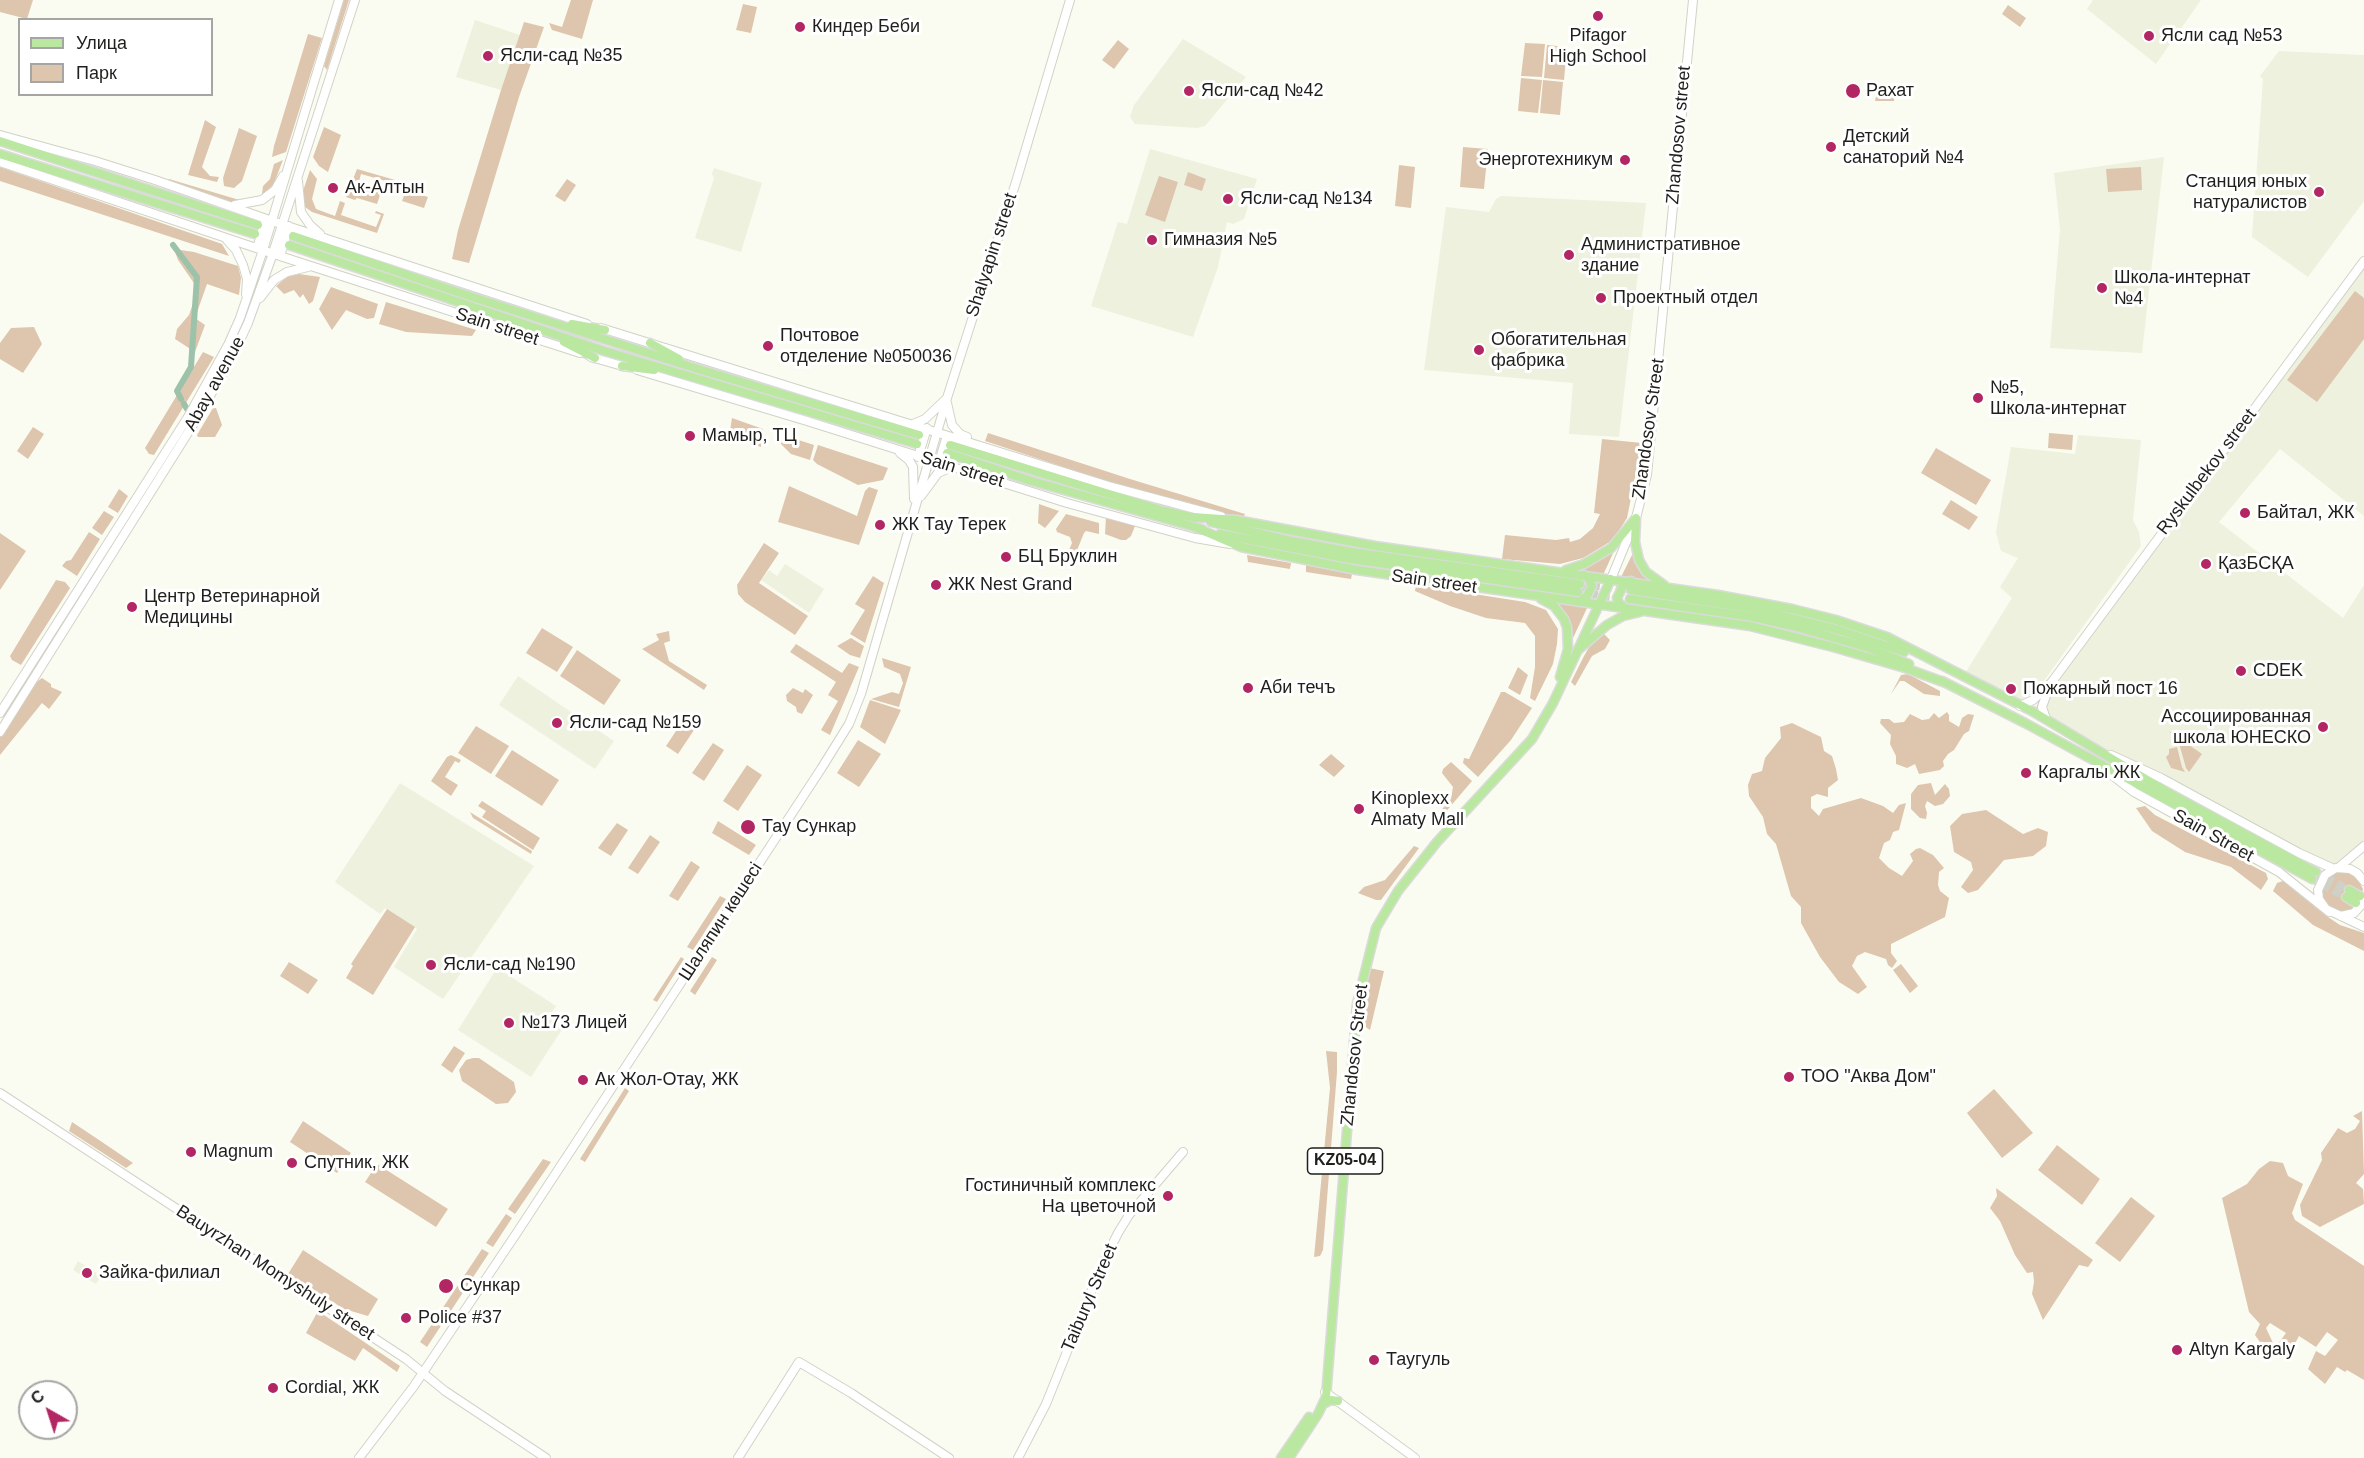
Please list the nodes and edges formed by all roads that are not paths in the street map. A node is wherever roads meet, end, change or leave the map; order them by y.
1 (339, 0) edge
2 (355, 0) edge
3 (1070, 0) edge
4 (1692, 0) edge
5 (320, 68) junction
6 (332, 72) junction
7 (0, 135) edge
8 (0, 141) edge
9 (0, 154) edge
10 (292, 159) junction
11 (0, 162) edge
12 (299, 172) junction
13 (230, 205) junction
14 (277, 222) junction
15 (220, 236) junction
16 (323, 237) junction
17 (260, 249) junction
18 (276, 255) junction
19 (2364, 261) edge
20 (312, 266) junction
21 (1666, 270) joint
22 (246, 302) junction
23 (254, 306) junction
24 (545, 320) junction
25 (539, 329) junction
26 (605, 330) junction
27 (650, 343) junction
28 (595, 358) junction
29 (622, 366) junction
30 (698, 369) junction
31 (676, 372) junction
32 (947, 398) junction
33 (913, 424) junction
34 (927, 428) junction
35 (937, 432) junction
36 (950, 445) junction
37 (981, 445) junction
38 (892, 447) junction
39 (918, 457) junction
40 (928, 459) junction
41 (942, 464) junction
42 (952, 467) junction
43 (915, 504) junction
44 (1193, 517) junction
45 (1636, 518) junction
46 (1236, 520) junction
47 (1197, 528) junction
48 (1322, 537) junction
49 (1241, 547) junction
50 (1352, 552) junction
51 (1344, 558) junction
52 (1304, 560) junction
53 (1555, 571) junction
54 (1584, 574) junction
55 (1611, 579) junction
56 (1670, 588) junction
57 (1631, 590) junction
58 (1579, 593) junction
59 (1532, 596) junction
60 (1598, 604) junction
61 (1624, 608) junction
62 (1656, 612) junction
63 (1575, 654) junction
64 (1933, 662) junction
65 (1560, 678) junction
66 (1946, 683) junction
67 (2051, 683) junction
68 (2020, 706) junction
69 (0, 713) edge
70 (2046, 719) junction
71 (0, 732) edge
72 (2092, 746) junction
73 (2095, 763) junction
74 (1507, 765) junction
75 (2364, 846) edge
76 (2336, 868) junction
77 (2364, 871) edge
78 (2364, 881) edge
79 (2347, 894) tunnel mouth
80 (2360, 900) edge
81 (2333, 914) junction
82 (2364, 927) edge
83 (0, 1093) edge
84 (1183, 1152) dead end
85 (423, 1372) junction
86 (1325, 1392) junction
87 (1338, 1401) junction
88 (1323, 1404) junction
89 (359, 1458) edge
90 (546, 1458) edge
91 (738, 1458) edge
92 (949, 1458) edge
93 (1018, 1458) edge
94 (1281, 1458) edge
95 (1289, 1458) edge
96 (1415, 1458) edge

1 - 5 main road, Abay avenue
2 - 6 main road, Abay avenue
3 - 32 main road, Shalyapin street
4 - 21 main road, Zhandosov street
5 - 6 main road
5 - 10 main road, Abay avenue
6 - 12 main road, Abay avenue
7 - 13 main road, Sain street
8 - 9 main road
10 - 13 main road
10 - 14 main road, Abay avenue
11 - 15 main road, Sain street
12 - 14 main road, Abay avenue
12 - 16 main road
13 - 14 main road, Sain street
14 - 16 main road, Sain street
14 - 17 main road, Abay avenue
14 - 18 main road, Abay avenue
15 - 17 main road, Sain street
15 - 22 main road
16 - 26 main road, Sain street
17 - 18 main road, Sain street
17 - 22 main road, Abay avenue
18 - 20 main road, Sain street
18 - 23 main road, Abay avenue
19 - 67 main road, Ryskulbekov street
20 - 23 main road
20 - 28 main road, Sain street
21 - 45 main road, Zhandosov Street
22 - 69 main road, Abay avenue
23 - 71 main road, Abay avenue
24 - 25 main road, Sain street
24 - 26 main road
24 - 30 main road, Sain street
25 - 28 main road
25 - 31 main road, Sain street
26 - 27 main road, Sain street
27 - 30 main road
27 - 33 main road, Sain street
28 - 29 main road, Sain street
29 - 31 main road
29 - 38 main road, Sain street
30 - 31 main road, Sain street
32 - 33 main road
32 - 35 main road, Shalyapin street
32 - 37 main road
33 - 34 main road, Sain street
34 - 35 main road, Sain street
34 - 39 main road
35 - 36 main road, Sain street
35 - 40 main road, Shalyapin street
36 - 37 main road, Sain street
36 - 41 main road
36 - 44 main road, Sain street
36 - 47 main road, Sain street
37 - 46 main road, Sain street
38 - 39 main road, Sain street
38 - 43 main road
39 - 40 main road, Sain street
40 - 41 main road, Sain street
40 - 43 main road, Shalyapin street
41 - 42 main road, Sain street
42 - 43 main road
42 - 49 main road, Sain street
43 - 85 main road, Shalyapin street
44 - 46 main road
44 - 50 main road, Sain street
45 - 53 main road
45 - 55 main road, Zhandosov Street
45 - 56 main road
46 - 48 main road, Sain street
47 - 49 main road
47 - 51 main road, Sain street
48 - 50 main road
48 - 53 main road, Sain street
49 - 52 main road, Sain street
50 - 58 main road, Sain street
51 - 52 main road
51 - 58 main road, Sain street
52 - 59 main road, Sain street
53 - 54 main road, Sain street
54 - 55 main road, Sain street
54 - 58 main road
55 - 57 main road, Sain street
55 - 60 main road, Zhandosov Street / KZ05-04
56 - 57 main road, Sain street
56 - 64 main road, Sain street
57 - 61 main road
57 - 64 main road, Sain Street
57 - 66 main road, Sain Street
58 - 59 main road, Sain street
58 - 60 main road, Sain street
59 - 65 main road
60 - 61 main road, Sain street
60 - 63 main road, Zhandosov Street / KZ05-04
61 - 62 main road, Sain street
62 - 63 main road
62 - 66 main road, Sain street
63 - 65 main road, Zhandosov Street / KZ05-04
63 - 74 main road, KZ05-04
64 - 68 main road, Sain Street
65 - 74 main road, KZ05-04
66 - 73 main road, Sain Street
67 - 68 main road
67 - 70 main road
68 - 70 main road, Sain Street
70 - 72 main road, Sain Street
72 - 73 main road, Sain Street
72 - 76 main road, Sain Street
73 - 81 main road, Sain Street
74 - 86 main road, Zhandosov Street / KZ05-04
75 - 76 main road
76 - 78 main road, Sain Street
76 - 81 main road
77 - 78 main road
79 - 80 main road
80 - 81 main road
81 - 82 main road, Sain Street
83 - 85 main road, Bauyrzhan Momyshuly street
84 - 93 main road, Taiburyl Street
85 - 89 main road
85 - 90 main road, Bauyrzhan Momyshuly street
86 - 87 main road
86 - 88 main road, Zhandosov Street / KZ05-04
86 - 94 main road, Zhandosov Street / KZ05-04
87 - 88 main road
87 - 96 main road
88 - 95 main road, Zhandosov Street / KZ05-04
91 - 92 main road

